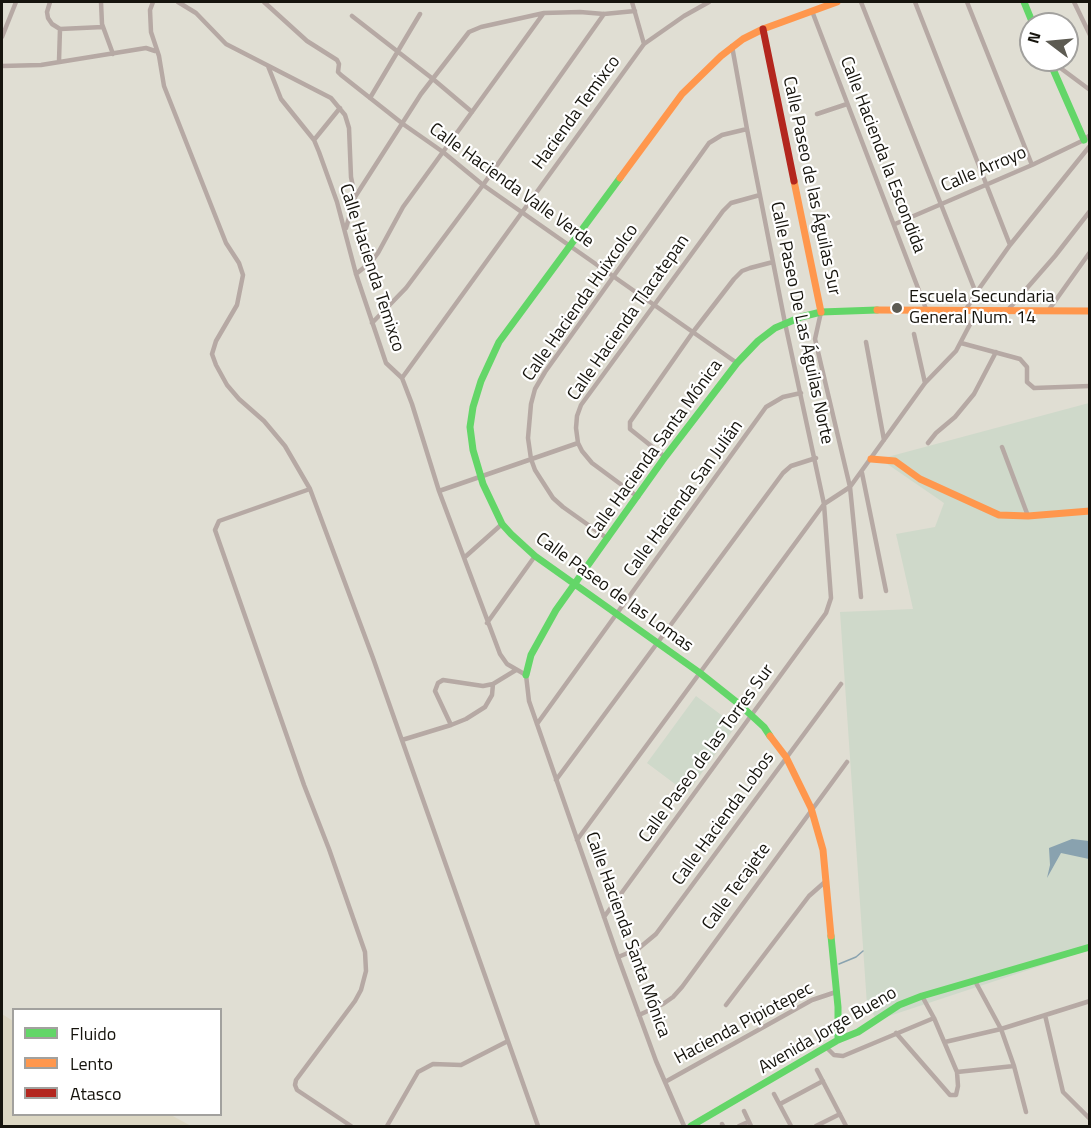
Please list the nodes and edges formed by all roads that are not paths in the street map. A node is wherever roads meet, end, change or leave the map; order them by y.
1 (16, 2) edge
2 (50, 2) edge
3 (101, 2) edge
4 (153, 2) edge
5 (178, 2) edge
6 (264, 2) edge
7 (632, 2) edge
8 (709, 2) edge
9 (837, 2) edge
10 (861, 2) edge
11 (915, 2) edge
12 (967, 2) edge
13 (1074, 2) edge
14 (635, 11) junction
15 (812, 11) junction
16 (544, 13) junction
17 (420, 14) dead end
18 (604, 14) junction
19 (352, 16) dead end
20 (103, 27) junction
21 (60, 29) junction
22 (763, 29) junction
23 (1089, 35) edge
24 (2, 37) edge
25 (644, 44) junction
26 (732, 46) junction
27 (155, 51) junction
28 (399, 52) junction
29 (113, 54) junction
30 (59, 61) junction
31 (2, 66) edge
32 (268, 66) junction
33 (1055, 72) edge
34 (1065, 72) edge
35 (433, 79) junction
36 (1089, 90) edge
37 (370, 98) junction
38 (847, 104) junction
39 (340, 108) junction
40 (472, 112) junction
41 (817, 114) dead end
42 (404, 124) junction
43 (747, 129) junction
44 (1087, 137) edge
45 (314, 140) junction
46 (1089, 147) edge
47 (443, 152) junction
48 (1032, 165) junction
49 (483, 184) junction
50 (987, 184) junction
51 (760, 195) junction
52 (355, 197) junction
53 (940, 204) junction
54 (1089, 211) edge
55 (523, 212) junction
56 (895, 224) junction
57 (345, 232) junction
58 (569, 245) junction
59 (1010, 245) junction
60 (1089, 252) edge
61 (773, 262) junction
62 (356, 274) junction
63 (614, 276) junction
64 (976, 293) junction
65 (654, 305) junction
66 (926, 309) junction
67 (965, 311) junction
68 (977, 311) junction
69 (1007, 311) junction
70 (1048, 311) junction
71 (1089, 311) edge
72 (821, 312) junction
73 (372, 323) junction
74 (785, 323) junction
75 (693, 332) junction
76 (914, 334) dead end
77 (866, 342) dead end
78 (961, 343) junction
79 (996, 352) junction
80 (737, 363) junction
81 (402, 378) junction
82 (925, 383) junction
83 (1089, 387) edge
84 (801, 393) junction
85 (884, 440) junction
86 (578, 443) junction
87 (928, 443) dead end
88 (1002, 447) dead end
89 (665, 457) junction
90 (816, 458) junction
91 (531, 459) junction
92 (870, 459) junction
93 (862, 472) junction
94 (480, 475) junction
95 (850, 487) junction
96 (310, 489) junction
97 (439, 491) junction
98 (638, 497) junction
99 (825, 504) junction
100 (1089, 511) edge
101 (1028, 516) junction
102 (502, 524) junction
103 (608, 539) junction
104 (535, 556) junction
105 (465, 557) junction
106 (575, 585) junction
107 (886, 591) dead end
108 (861, 597) dead end
109 (829, 606) joint
110 (617, 615) junction
111 (487, 623) junction
112 (658, 644) junction
113 (516, 670) junction
114 (700, 673) junction
115 (526, 675) junction
116 (493, 684) junction
117 (841, 684) dead end
118 (753, 716) junction
119 (537, 724) junction
120 (451, 725) junction
121 (402, 740) junction
122 (786, 757) junction
123 (846, 762) dead end
124 (556, 780) junction
125 (811, 808) junction
126 (577, 840) junction
127 (826, 881) junction
128 (604, 917) junction
129 (1089, 947) edge
130 (618, 957) junction
131 (975, 981) junction
132 (836, 992) junction
133 (922, 996) junction
134 (1089, 1000) edge
135 (726, 1005) dead end
136 (639, 1015) junction
137 (1045, 1015) junction
138 (934, 1017) junction
139 (1001, 1029) junction
140 (896, 1033) junction
141 (838, 1040) junction
142 (508, 1041) junction
143 (945, 1042) junction
144 (826, 1048) junction
145 (1014, 1066) junction
146 (817, 1070) dead end
147 (957, 1072) junction
148 (823, 1081) junction
149 (665, 1082) junction
150 (774, 1094) dead end
151 (780, 1104) junction
152 (744, 1111) dead end
153 (1026, 1112) dead end
154 (840, 1114) junction
155 (1089, 1119) edge
156 (749, 1124) edge
157 (351, 1126) edge
158 (387, 1126) edge
159 (538, 1126) edge
160 (684, 1126) edge
161 (691, 1126) edge
162 (739, 1126) edge
163 (791, 1126) edge
164 (816, 1126) edge
165 (846, 1126) edge

1 - 24 street
2 - 21 street
3 - 20 street
4 - 27 street
5 - 32 street
6 - 37 street, Calle Hacienda Valle Verde
7 - 14 street
8 - 25 street, Hacienda Temixco
9 - 15 street, Calle Paseo de las Lomas
10 - 53 street
11 - 50 street
12 - 48 street
13 - 23 street
14 - 18 street
14 - 25 street
15 - 22 street, Calle Paseo de las Lomas
15 - 38 street, Calle Hacienda la Escondida
16 - 18 street
16 - 35 street
16 - 40 street
17 - 28 street
18 - 49 street
19 - 28 street
20 - 21 street
20 - 29 street
21 - 30 street
22 - 26 street, Calle Paseo de las Lomas
22 - 72 street, Calle Paseo de las Águilas Sur
25 - 55 street, Hacienda Temixco
26 - 43 street, Calle Paseo De Las Águilas Norte
26 - 58 street, Calle Paseo de las Lomas
27 - 29 street
27 - 96 street
28 - 35 street
28 - 37 street
29 - 30 street
30 - 31 street
32 - 39 street
32 - 45 street, Calle Hacienda Temixco
33 - 44 street
34 - 36 street
35 - 40 street
35 - 42 street
37 - 42 street, Calle Hacienda Valle Verde
38 - 41 street
38 - 56 street, Calle Hacienda la Escondida
39 - 45 street
39 - 52 street
40 - 47 street
42 - 47 street, Calle Hacienda Valle Verde
42 - 52 street
43 - 51 street, Calle Paseo De Las Águilas Norte
43 - 63 street, Calle Hacienda Huixcolco
44 - 46 street
44 - 48 street, Calle Arroyo
45 - 57 street, Calle Hacienda Temixco
46 - 59 street
47 - 49 street, Calle Hacienda Valle Verde
47 - 62 street
48 - 50 street, Calle Arroyo
49 - 55 street, Calle Hacienda Valle Verde
49 - 73 street
50 - 53 street, Calle Arroyo
50 - 59 street
51 - 61 street, Calle Paseo De Las Águilas Norte
51 - 65 street, Calle Hacienda Tlacatepan
52 - 57 street
53 - 56 street, Calle Arroyo
53 - 64 street
54 - 69 street
55 - 58 street, Calle Hacienda Valle Verde
55 - 81 street, Hacienda Temixco
56 - 66 street, Calle Hacienda la Escondida
57 - 62 street, Calle Hacienda Temixco
58 - 63 street, Calle Hacienda Valle Verde
58 - 94 street, Calle Paseo de las Lomas
59 - 64 street
60 - 70 street
61 - 74 street, Calle Paseo De Las Águilas Norte
61 - 75 street
62 - 73 street, Calle Hacienda Temixco
63 - 65 street, Calle Hacienda Valle Verde
63 - 91 street, Calle Hacienda Huixcolco
64 - 67 street
65 - 75 street, Calle Hacienda Valle Verde
65 - 86 street, Calle Hacienda Tlacatepan
66 - 67 street, Calle Hacienda Santa Mónica
66 - 72 street, Calle Hacienda Santa Mónica
67 - 68 street, Calle Hacienda Santa Mónica
68 - 69 street, Calle Hacienda Santa Mónica
68 - 78 street
69 - 70 street, Calle Hacienda Santa Mónica
70 - 71 street, Calle Hacienda Santa Mónica
72 - 74 street, Calle Hacienda Santa Mónica
72 - 95 street, Calle Paseo de las Águilas Sur
73 - 81 street, Calle Hacienda Temixco
74 - 80 street, Calle Hacienda Santa Mónica
74 - 84 street, Calle Paseo De Las Águilas Norte
75 - 80 street, Calle Hacienda Valle Verde
75 - 89 street
76 - 82 street
77 - 85 street
78 - 79 street
78 - 82 street
79 - 83 street
79 - 87 street
80 - 89 street, Calle Hacienda Santa Mónica
81 - 97 street, Calle Hacienda Temixco
82 - 85 street
84 - 90 street, Calle Paseo De Las Águilas Norte
84 - 110 street, Calle Hacienda San Julián
85 - 92 street
86 - 91 street
86 - 98 street
88 - 101 street
89 - 98 street, Calle Hacienda Santa Mónica
90 - 99 street, Calle Paseo De Las Águilas Norte
90 - 112 street
91 - 94 street
91 - 103 street, Calle Hacienda Huixcolco
92 - 93 street
92 - 101 street
93 - 95 street
93 - 107 street
94 - 97 street
94 - 102 street, Calle Paseo de las Lomas
95 - 99 street
95 - 108 street, Calle Paseo de las Águilas Sur
96 - 121 street
96 - 157 street
97 - 105 street, Calle Hacienda Temixco
98 - 103 street, Calle Hacienda Santa Mónica
99 - 109 street, Calle Paseo De Las Águilas Norte
99 - 114 street
100 - 101 street
102 - 104 street, Calle Paseo de las Lomas
102 - 105 street
103 - 106 street, Calle Hacienda Santa Mónica
104 - 106 street, Calle Paseo de las Lomas
104 - 111 street
105 - 111 street, Calle Hacienda Temixco
106 - 110 street, Calle Paseo de las Lomas
106 - 115 street, Calle Hacienda Santa Mónica
109 - 118 street, Calle Paseo de las Torres Sur
110 - 112 street, Calle Paseo de las Lomas
110 - 119 street, Calle Hacienda San Julián
111 - 113 street, Calle Hacienda Temixco
112 - 114 street, Calle Paseo de las Lomas
112 - 124 street
113 - 115 street, Calle Hacienda Temixco
113 - 116 street
114 - 118 street, Calle Paseo de las Lomas
114 - 126 street
115 - 119 street, Calle Hacienda Santa Mónica
116 - 120 street
116 - 120 street
117 - 122 street, Calle Hacienda Lobos
118 - 122 street, Calle Paseo de las Lomas
118 - 128 street, Calle Paseo de las Torres Sur
119 - 124 street, Calle Hacienda Santa Mónica
120 - 121 street
121 - 142 street
122 - 125 street, Calle Paseo de las Lomas
122 - 130 street, Calle Hacienda Lobos
123 - 125 street, Calle Tecajete
124 - 126 street, Calle Hacienda Santa Mónica
125 - 127 street, Calle Paseo de las Lomas
125 - 136 street, Calle Tecajete
126 - 128 street, Calle Hacienda Santa Mónica
127 - 132 street, Calle Paseo de las Lomas
127 - 135 street
128 - 130 street, Calle Hacienda Santa Mónica
129 - 131 street, Avenida Jorge Bueno
130 - 136 street, Calle Hacienda Santa Mónica
131 - 133 street, Avenida Jorge Bueno
131 - 139 street
132 - 141 street, Calle Paseo de las Lomas
132 - 149 street, Hacienda Pipiotepec
133 - 138 street
133 - 141 street, Avenida Jorge Bueno
134 - 137 street
136 - 149 street, Calle Hacienda Santa Mónica
137 - 139 street
137 - 155 street
138 - 140 street
138 - 143 street
139 - 143 street
139 - 145 street
140 - 144 street
140 - 147 street
141 - 144 street, Avenida Jorge Bueno
142 - 158 street
142 - 159 street
143 - 147 street
144 - 161 street, Avenida Jorge Bueno
145 - 147 street
145 - 153 street
146 - 148 street
148 - 151 street
148 - 154 street
149 - 160 street, Calle Hacienda Santa Mónica
150 - 151 street
151 - 163 street
152 - 156 street
154 - 164 street
154 - 165 street
156 - 162 street

